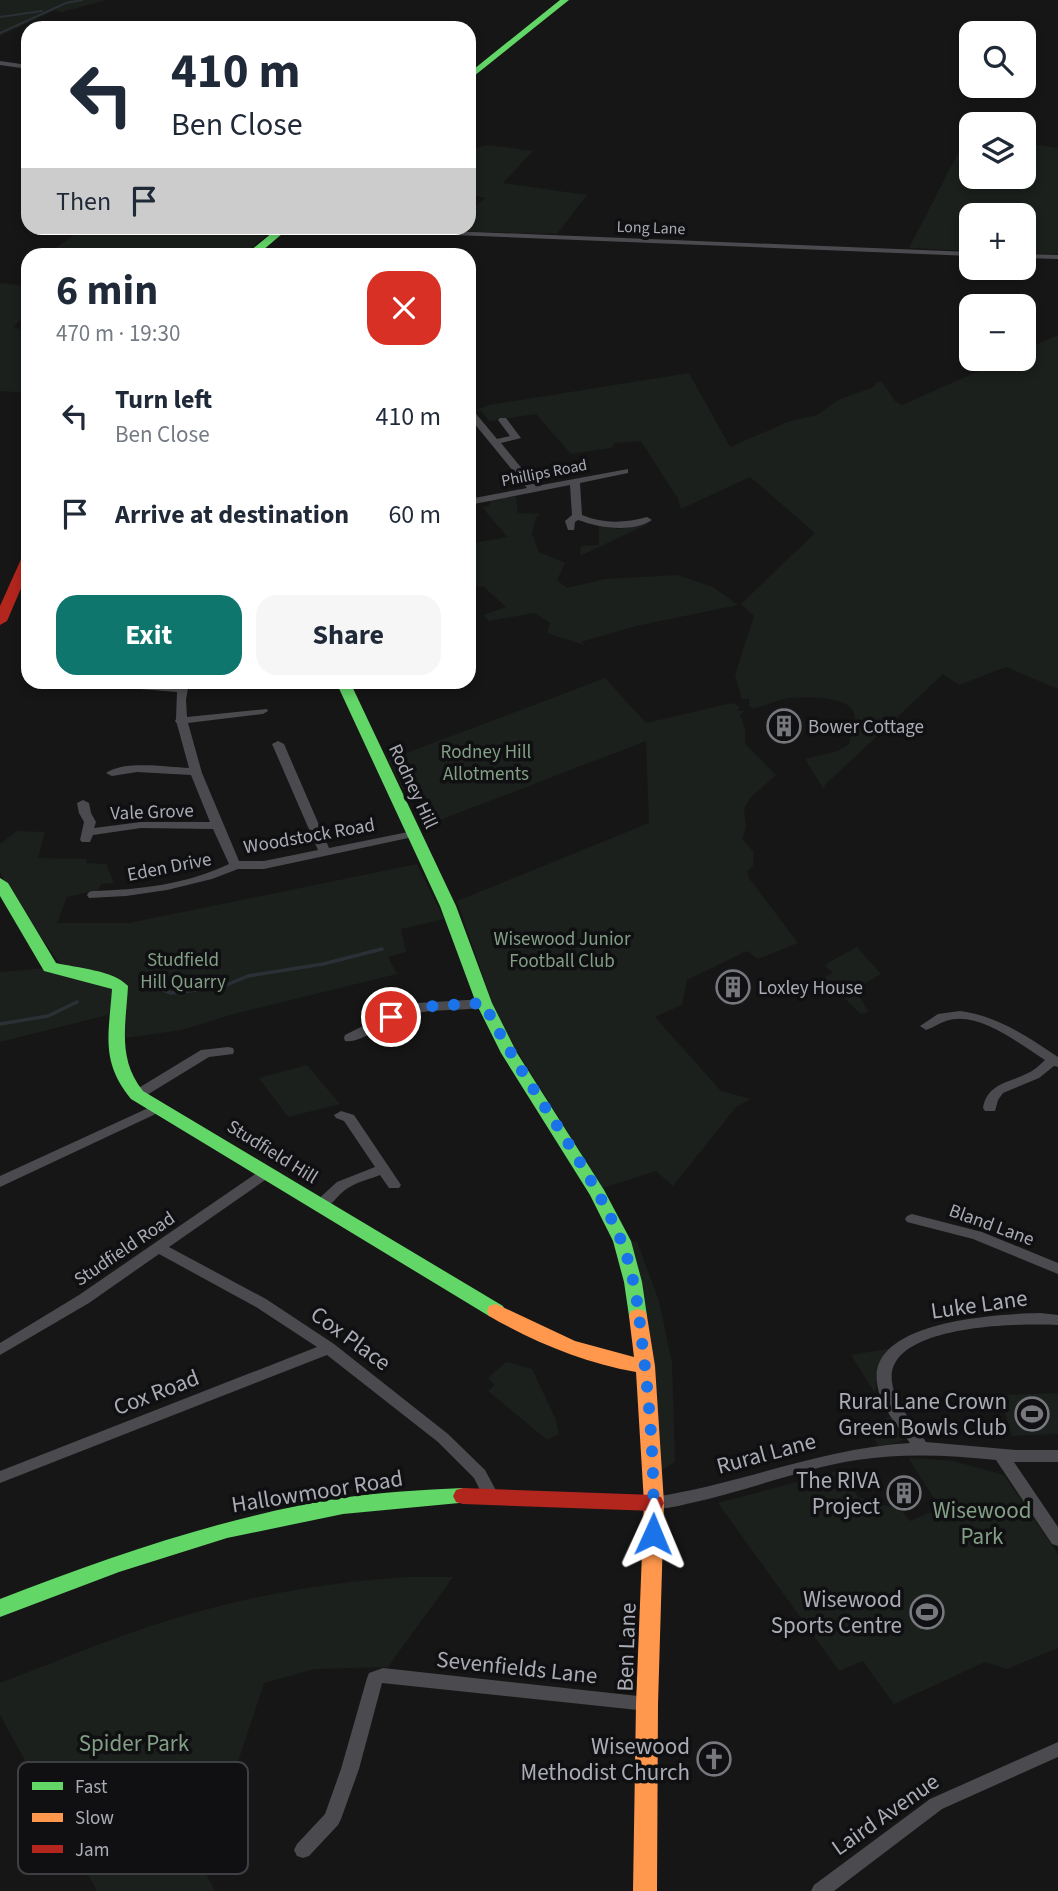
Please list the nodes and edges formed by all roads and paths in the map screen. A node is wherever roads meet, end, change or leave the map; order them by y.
1 (565, 0) edge
2 (0, 63) edge
3 (21, 66) edge
4 (476, 71) edge
5 (476, 234) edge
6 (275, 235) edge
7 (259, 248) edge
8 (959, 254) edge
9 (1036, 256) edge
10 (1058, 257) edge
11 (476, 420) edge
12 (503, 420) dead end
13 (493, 442) junction
14 (625, 471) dead end
15 (575, 481) junction
16 (534, 490) junction
17 (476, 501) edge
18 (577, 516) junction
19 (647, 520) dead end
20 (571, 528) dead end
21 (21, 573) edge
22 (0, 621) edge
23 (182, 689) edge
24 (346, 689) edge
25 (263, 711) dead end
26 (180, 721) junction
27 (278, 744) dead end
28 (197, 772) junction
29 (112, 773) dead end
30 (83, 803) dead end
31 (217, 826) junction
32 (413, 834) junction
33 (325, 852) junction
34 (236, 865) junction
35 (0, 883) edge
36 (102, 892) dead end
37 (448, 906) joint
38 (484, 1003) junction
39 (926, 1026) dead end
40 (350, 1038) dead end
41 (228, 1051) dead end
42 (1056, 1061) edge
43 (137, 1095) junction
44 (157, 1108) junction
45 (990, 1108) dead end
46 (341, 1115) dead end
47 (383, 1169) junction
48 (267, 1173) junction
49 (0, 1182) edge
50 (394, 1185) dead end
51 (320, 1205) junction
52 (912, 1219) dead end
53 (159, 1248) junction
54 (1058, 1269) edge
55 (1058, 1320) edge
56 (329, 1348) junction
57 (0, 1350) edge
58 (645, 1366) junction
59 (921, 1448) junction
60 (1058, 1456) edge
61 (1002, 1457) junction
62 (0, 1478) edge
63 (491, 1496) junction
64 (654, 1503) junction
65 (1058, 1540) edge
66 (0, 1608) edge
67 (647, 1704) junction
68 (1058, 1749) edge
69 (303, 1850) dead end
70 (645, 1891) edge
71 (820, 1891) edge

1 - 4 street
2 - 3 street
5 - 8 street, Long Lane
6 - 7 street
9 - 10 street
11 - 13 street
12 - 13 street
13 - 16 street
14 - 15 street, Phillips Road
15 - 16 street, Phillips Road
15 - 18 street
16 - 17 street, Phillips Road
18 - 19 street
18 - 20 street
21 - 22 street
23 - 26 street, Woodstock Road
24 - 32 street, Rodney Hill
25 - 26 street
26 - 28 street, Woodstock Road
27 - 33 street
28 - 29 street
28 - 31 street, Woodstock Road
30 - 31 street, Vale Grove
31 - 34 street, Woodstock Road
32 - 33 street, Woodstock Road
32 - 37 street, Rodney Hill
33 - 34 street, Woodstock Road
34 - 36 street, Eden Drive
35 - 43 street, Studfield Hill
37 - 38 street, Ben Lane
38 - 40 street
38 - 58 street, Ben Lane
39 - 42 street
41 - 43 street
42 - 45 street
43 - 44 street, Studfield Hill
44 - 48 street, Studfield Hill
44 - 49 street
46 - 47 street
47 - 50 street
47 - 51 street
48 - 51 street, Studfield Hill
48 - 53 street, Studfield Road
51 - 58 street, Studfield Hill
52 - 54 street, Bland Lane
53 - 56 street, Cox Place
53 - 57 street, Studfield Road
55 - 59 street, Luke Lane
56 - 62 street, Cox Road
56 - 63 street, Cox Place
58 - 64 street, Ben Lane
59 - 61 street, Rural Lane
59 - 64 street, Rural Lane
60 - 61 street, Rural Lane
61 - 65 street
63 - 64 street, Hallowmoor Road
63 - 66 street, Hallowmoor Road
64 - 67 street, Ben Lane
67 - 69 street, Sevenfields Lane
67 - 70 street, Ben Lane
68 - 71 street, Laird Avenue

